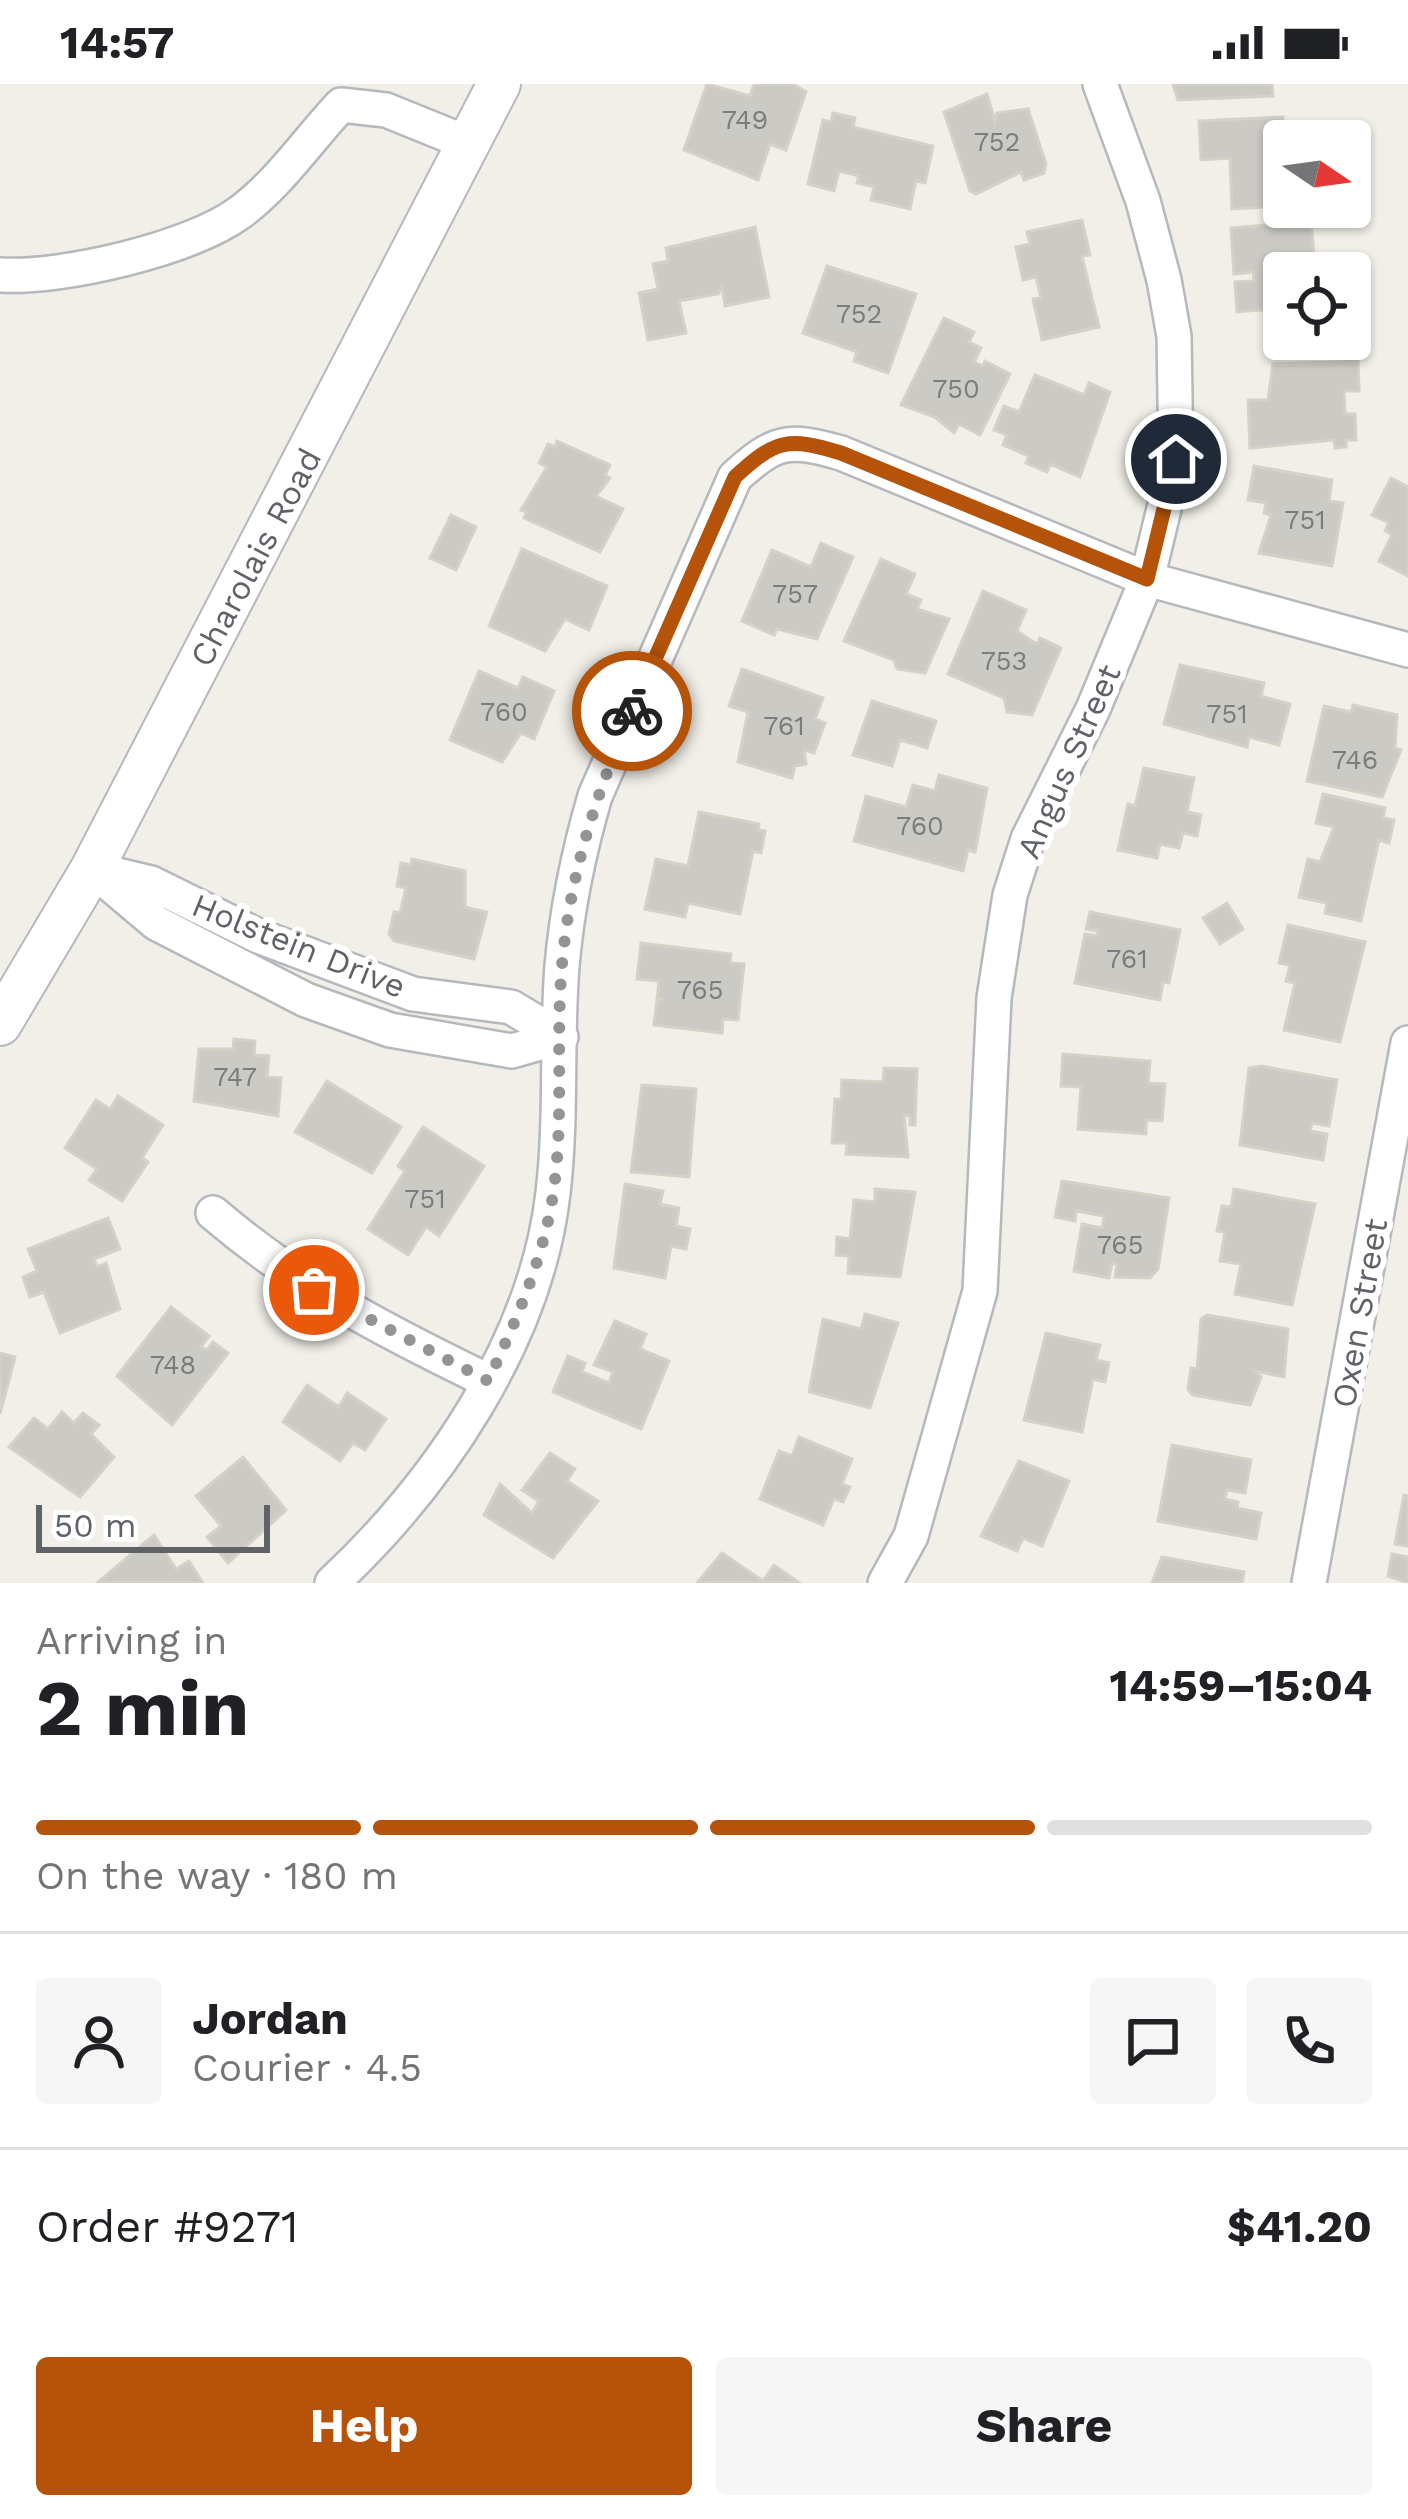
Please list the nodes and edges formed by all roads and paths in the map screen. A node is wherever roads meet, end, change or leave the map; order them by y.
1 (499, 84) edge
2 (1100, 84) edge
3 (470, 144) junction
4 (0, 275) edge
5 (1147, 579) junction
6 (1408, 650) edge
7 (92, 869) junction
8 (0, 1024) edge
9 (561, 1036) junction
10 (1408, 1043) edge
11 (212, 1213) dead end
12 (488, 1381) junction
13 (332, 1583) edge
14 (885, 1583) edge
15 (1309, 1583) edge

1 - 3 street, Charolais Road
2 - 5 street, Angus Street
3 - 4 street
3 - 7 street, Charolais Road
5 - 6 street
5 - 9 street
5 - 14 street, Angus Street
7 - 8 street, Charolais Road
7 - 9 street, Holstein Drive
9 - 12 street
10 - 15 street, Oxen Street
11 - 12 street
12 - 13 street

